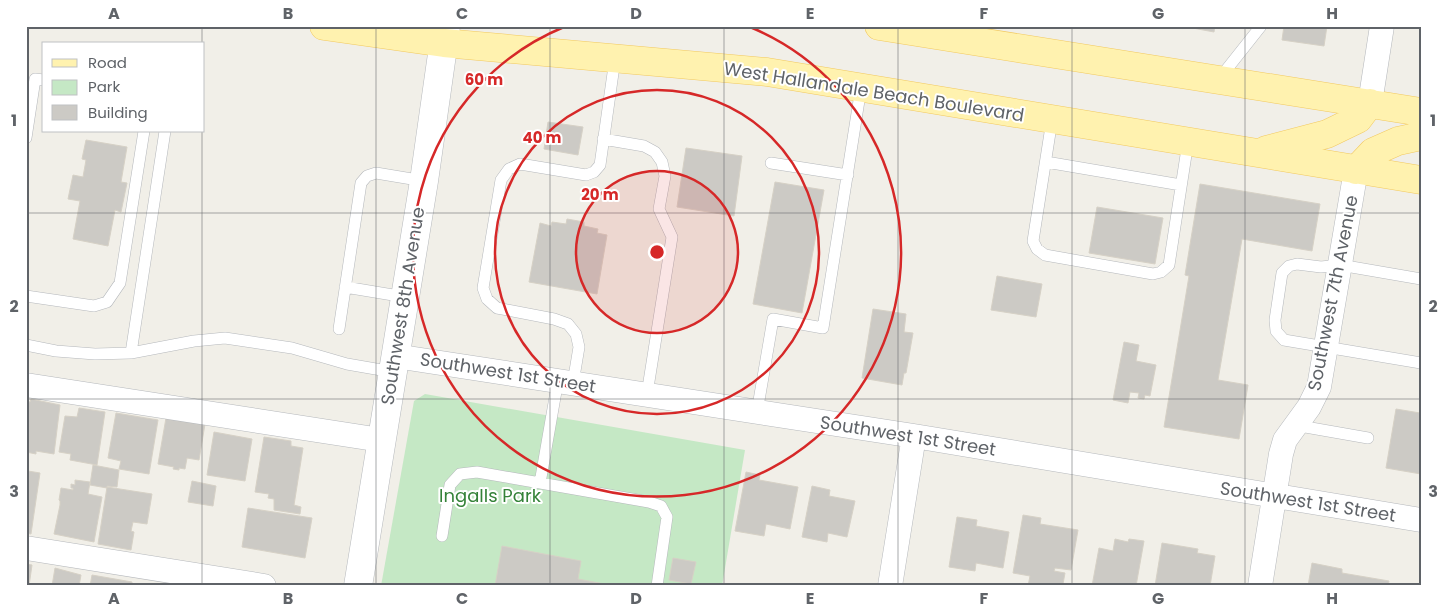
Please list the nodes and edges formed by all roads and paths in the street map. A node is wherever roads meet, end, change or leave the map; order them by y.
1 (324, 26) edge
2 (879, 26) edge
3 (1261, 26) edge
4 (1382, 26) edge
5 (445, 35) edge
6 (615, 58) junction
7 (42, 80) edge
8 (1219, 80) junction
9 (862, 88) junction
10 (1370, 103) junction
11 (1421, 112) edge
12 (28, 119) edge
13 (1052, 120) junction
14 (144, 132) edge
15 (165, 132) edge
16 (1421, 136) edge
17 (26, 138) edge
18 (603, 140) junction
19 (1188, 142) junction
20 (1255, 153) junction
21 (1046, 162) junction
22 (771, 163) dead end
23 (1356, 170) junction
24 (848, 175) junction
25 (1421, 180) edge
26 (424, 181) junction
27 (1181, 185) junction
28 (1340, 265) junction
29 (1421, 280) edge
30 (345, 287) junction
31 (26, 296) edge
32 (405, 297) junction
33 (339, 329) dead end
34 (26, 345) edge
35 (1326, 347) junction
36 (131, 353) junction
37 (1421, 363) edge
38 (394, 364) junction
39 (566, 382) junction
40 (26, 385) edge
41 (647, 394) junction
42 (757, 412) junction
43 (1294, 426) junction
44 (914, 436) junction
45 (1368, 438) dead end
46 (381, 440) junction
47 (540, 483) junction
48 (1274, 496) junction
49 (1421, 520) edge
50 (442, 536) dead end
51 (26, 548) edge
52 (264, 586) edge
53 (358, 586) edge
54 (657, 586) edge
55 (890, 586) edge
56 (1260, 586) edge

1 - 5 main road, West Hallandale Beach Boulevard
2 - 8 main road
3 - 8 lane
4 - 10 street
5 - 6 main road, West Hallandale Beach Boulevard
5 - 26 street, Southwest 8th Avenue
6 - 9 main road, West Hallandale Beach Boulevard
6 - 18 lane
7 - 12 lane
8 - 10 main road
9 - 13 main road, West Hallandale Beach Boulevard
9 - 24 lane
10 - 11 main road
10 - 20 main road
12 - 17 lane
13 - 19 main road, West Hallandale Beach Boulevard
13 - 21 lane
14 - 31 lane
15 - 36 lane
16 - 23 main road
18 - 39 lane
18 - 41 lane
19 - 20 main road, West Hallandale Beach Boulevard
19 - 27 lane
20 - 23 main road, West Hallandale Beach Boulevard
21 - 27 lane
21 - 27 lane
22 - 24 lane
23 - 25 main road, West Hallandale Beach Boulevard
23 - 28 street, Southwest 7th Avenue
24 - 42 lane
26 - 30 lane
26 - 32 street, Southwest 8th Avenue
28 - 29 lane
28 - 35 street, Southwest 7th Avenue
28 - 35 lane
30 - 32 lane
30 - 33 lane
32 - 38 street, Southwest 8th Avenue
34 - 36 lane
35 - 37 lane
35 - 43 street, Southwest 7th Avenue
36 - 38 lane
38 - 39 street, Southwest 1st Street
38 - 46 street, Southwest 8th Avenue
39 - 41 street, Southwest 1st Street
39 - 47 lane
40 - 46 street
41 - 42 street, Southwest 1st Street
42 - 44 street, Southwest 1st Street
43 - 45 lane
43 - 48 street, Southwest 7th Avenue
44 - 48 street, Southwest 1st Street
44 - 55 street
46 - 53 street, Southwest 8th Avenue
47 - 50 lane
47 - 54 lane
48 - 49 street, Southwest 1st Street
48 - 56 street, Southwest 7th Avenue
51 - 52 street

